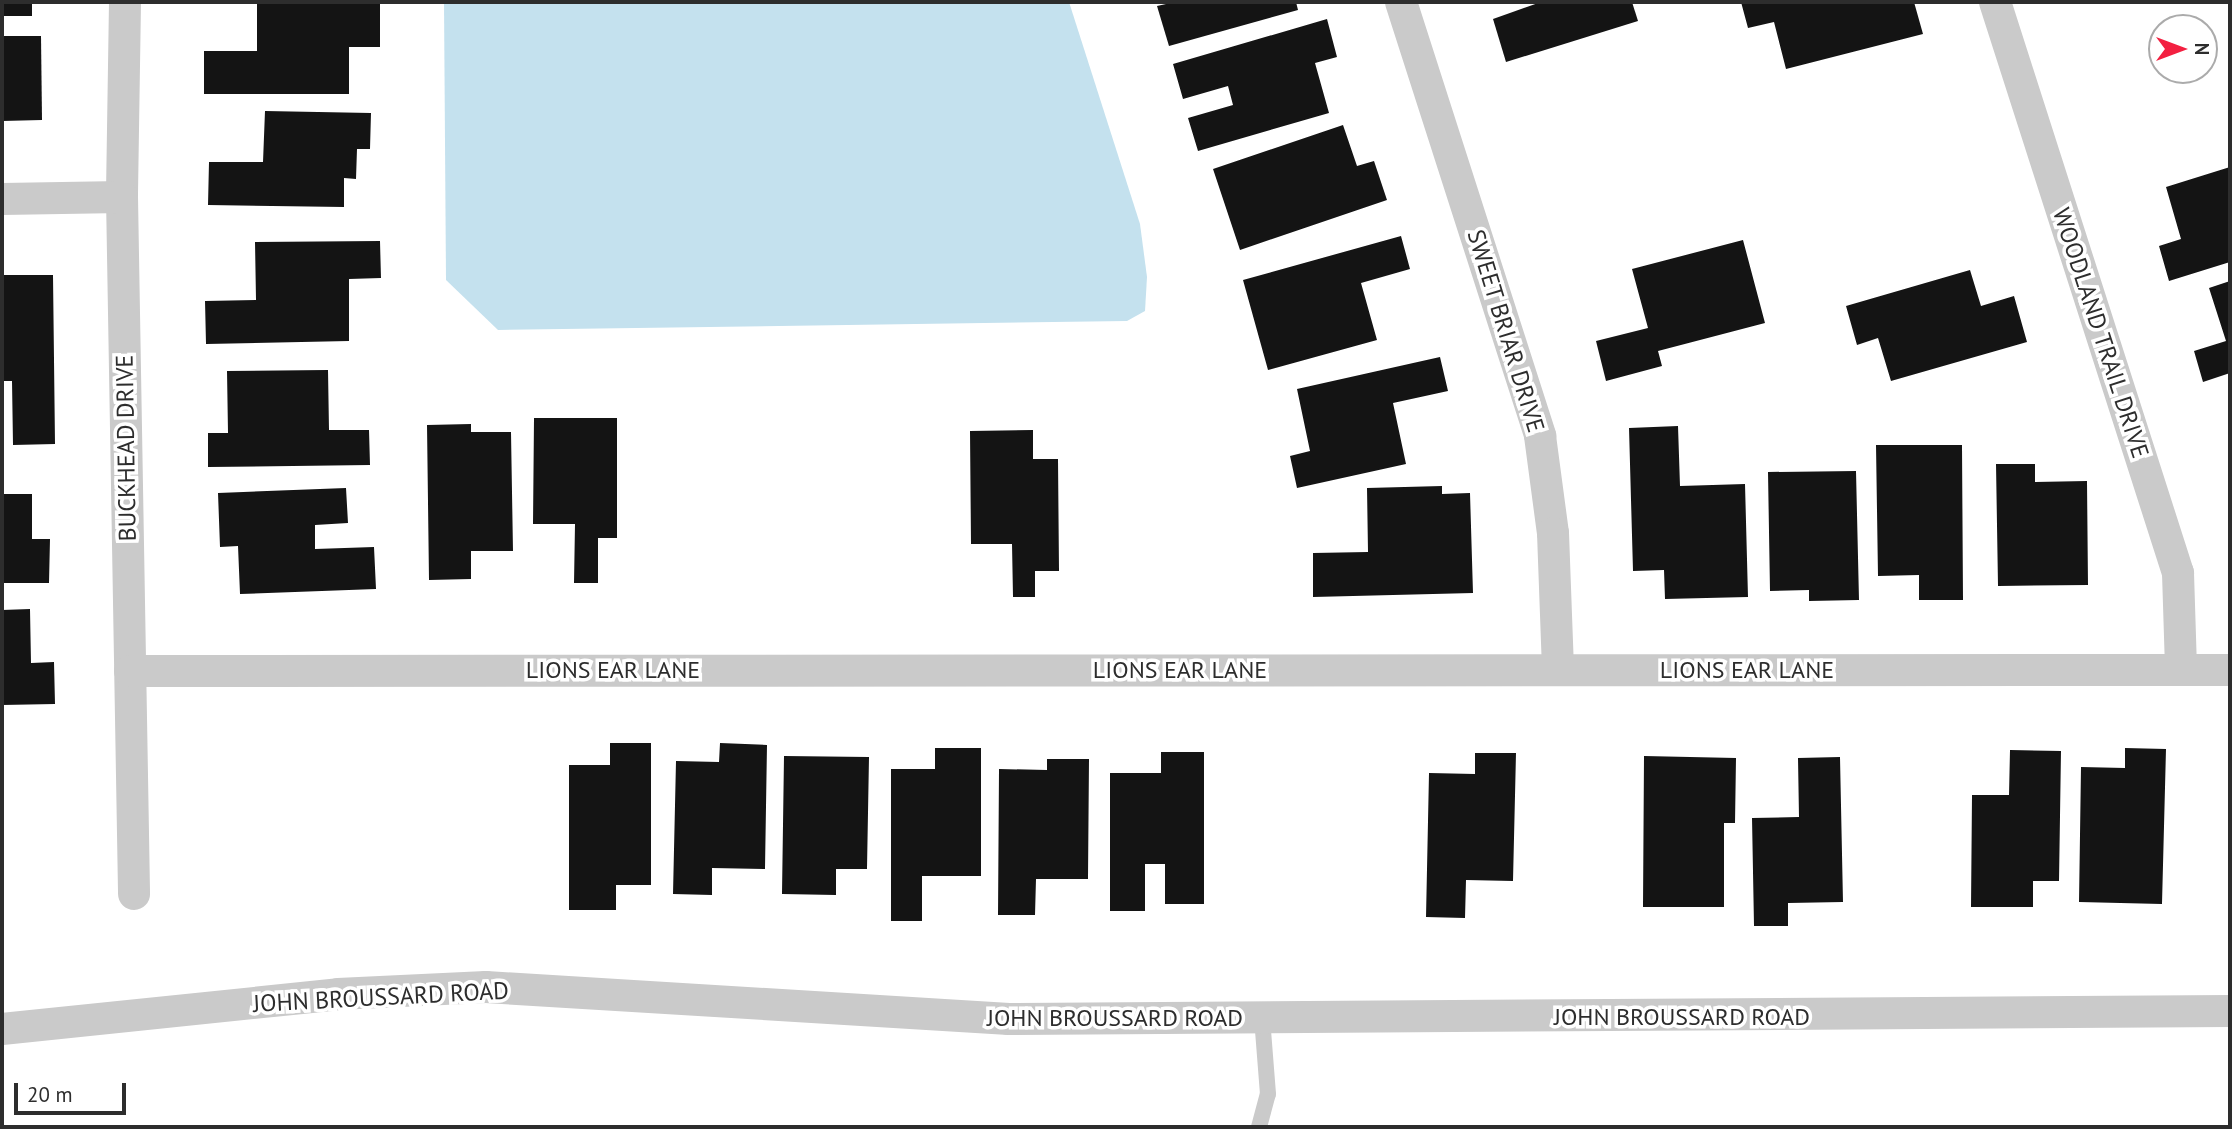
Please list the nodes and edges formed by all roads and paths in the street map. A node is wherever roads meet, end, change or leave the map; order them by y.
1 (125, 2) edge
2 (1401, 2) edge
3 (1995, 2) edge
4 (122, 197) junction
5 (2, 199) edge
6 (1558, 670) junction
7 (2180, 670) junction
8 (2230, 670) edge
9 (130, 671) junction
10 (134, 894) dead end
11 (2230, 1011) edge
12 (1262, 1018) junction
13 (2, 1029) edge
14 (1259, 1127) edge

1 - 4 street, BUCKHEAD DRIVE
2 - 6 street, SWEET BRIAR DRIVE
3 - 7 street, WOODLAND TRAIL DRIVE
4 - 5 street
4 - 9 street, BUCKHEAD DRIVE
6 - 7 street, LIONS EAR LANE
6 - 9 street, LIONS EAR LANE
7 - 8 street, LIONS EAR LANE
9 - 10 street, BUCKHEAD DRIVE
11 - 12 street, JOHN BROUSSARD ROAD
12 - 13 street, JOHN BROUSSARD ROAD
12 - 14 lane

